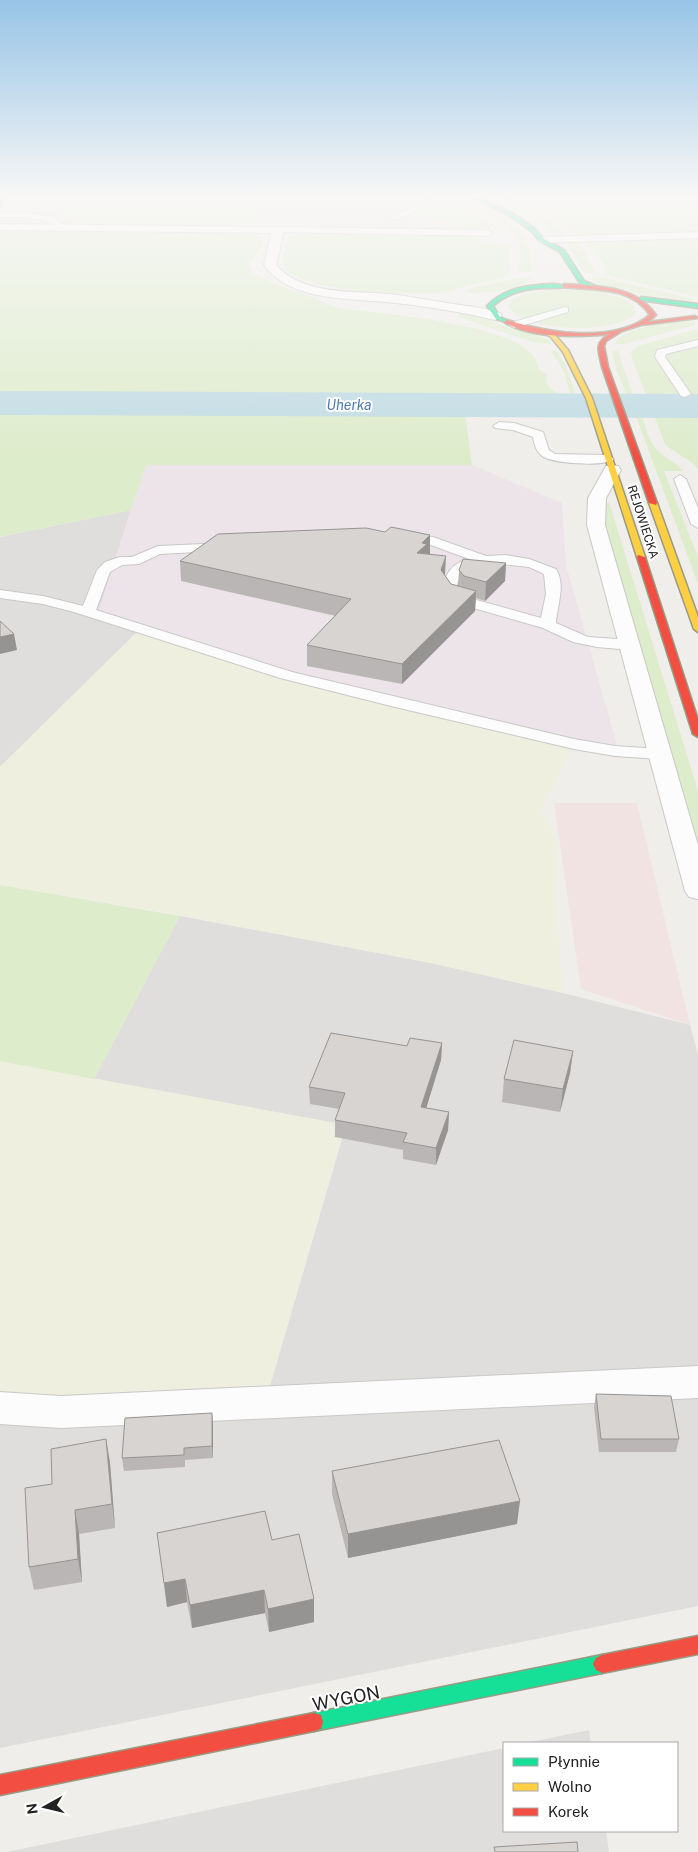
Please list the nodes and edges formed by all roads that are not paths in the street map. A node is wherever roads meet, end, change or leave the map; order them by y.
1 (300, 284) edge
2 (536, 284) edge
3 (588, 284) edge
4 (533, 288) junction
5 (596, 288) junction
6 (508, 293) junction
7 (480, 295) dead end
8 (465, 296) dead end
9 (392, 298) junction
10 (641, 299) junction
11 (698, 306) edge
12 (565, 310) dead end
13 (495, 316) junction
14 (698, 318) edge
15 (642, 324) junction
16 (514, 325) junction
17 (544, 331) junction
18 (619, 331) junction
19 (698, 344) edge
20 (685, 394) dead end
21 (499, 426) dead end
22 (610, 464) junction
23 (680, 479) dead end
24 (698, 524) edge
25 (386, 540) edge
26 (237, 546) edge
27 (482, 559) junction
28 (0, 594) edge
29 (88, 612) junction
30 (548, 625) junction
31 (697, 625) edge
32 (631, 645) junction
33 (698, 734) edge
34 (660, 754) junction
35 (698, 891) edge
36 (698, 1382) edge
37 (0, 1408) edge
38 (698, 1645) edge
39 (0, 1785) edge

1 - 9 street
2 - 4 main road
3 - 5 main road
4 - 5 main road
4 - 6 main road
5 - 10 main road
6 - 7 street
6 - 13 main road
8 - 9 street
9 - 13 street
10 - 11 main road
10 - 15 main road
12 - 16 lane
13 - 16 main road
14 - 15 main road
15 - 18 main road
16 - 17 main road
17 - 18 main road
17 - 22 main road, REJOWIECKA
18 - 31 main road, REJOWIECKA
19 - 20 lane
21 - 22 lane
22 - 32 street
22 - 33 main road, REJOWIECKA
23 - 24 lane
25 - 27 lane
26 - 29 lane
27 - 30 lane
27 - 30 lane
28 - 29 lane
29 - 34 lane
30 - 32 lane
32 - 34 street
34 - 35 street
36 - 37 street
38 - 39 main road, WYGON

